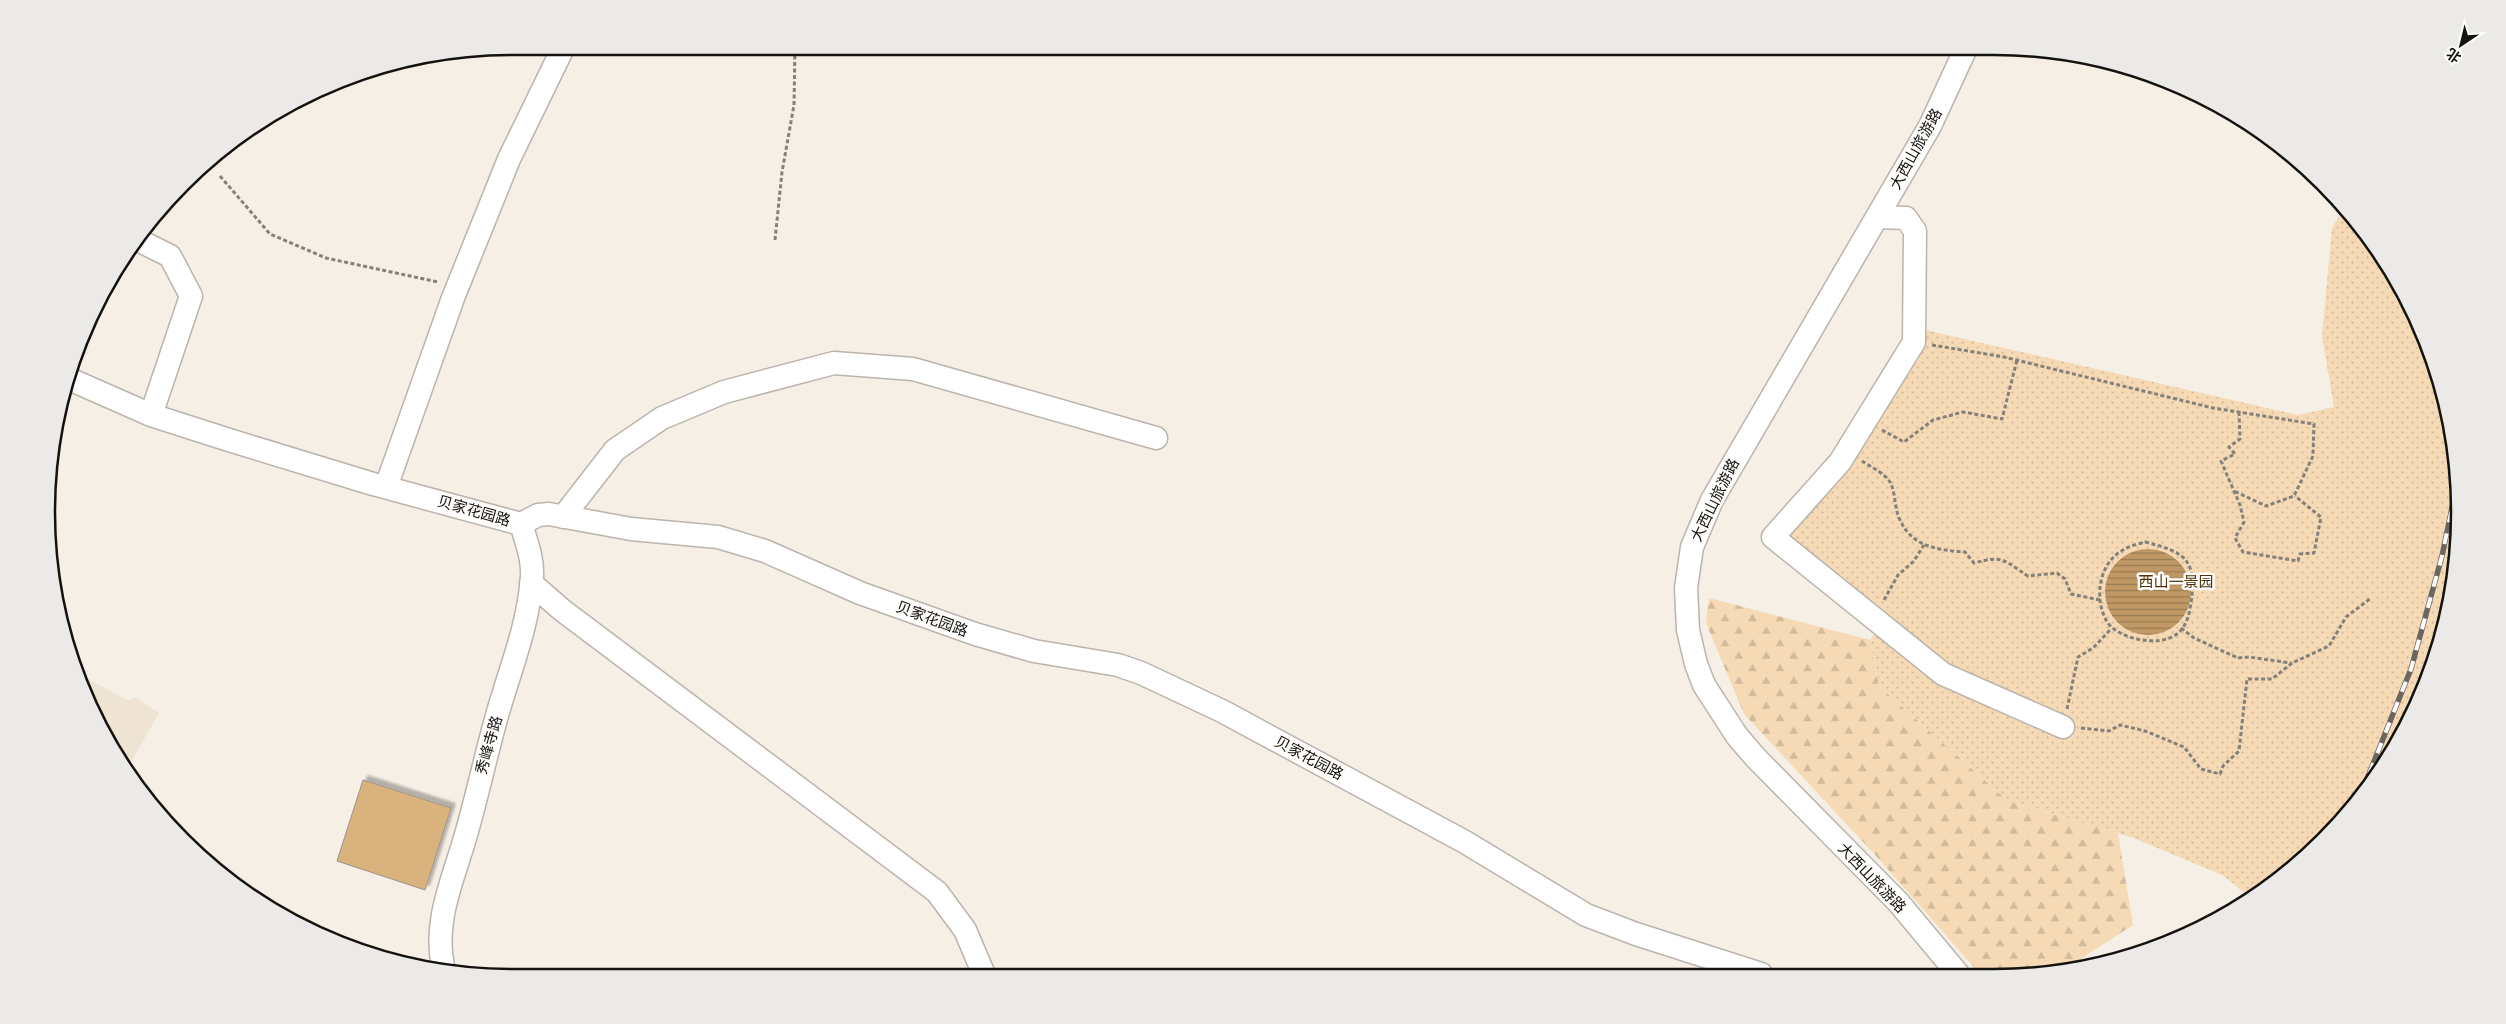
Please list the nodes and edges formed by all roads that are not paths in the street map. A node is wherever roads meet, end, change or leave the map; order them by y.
1 (560, 55) edge
2 (1963, 55) edge
3 (1878, 217) junction
4 (143, 242) edge
5 (75, 381) edge
6 (151, 414) junction
7 (1156, 438) dead end
8 (386, 487) junction
9 (564, 517) junction
10 (521, 524) junction
11 (531, 583) junction
12 (2063, 727) road end
13 (443, 963) edge
14 (982, 969) edge
15 (1745, 969) edge
16 (1954, 969) edge

1 - 8 street
2 - 3 street, 大西山旅游路
3 - 12 street
3 - 16 street, 大西山旅游路
4 - 6 street
5 - 6 street, 贝家花园路
6 - 8 street, 贝家花园路
7 - 9 street
8 - 10 street, 贝家花园路
9 - 10 street, 贝家花园路
9 - 15 street, 贝家花园路
10 - 11 street, 秀峰寺路
11 - 13 street, 秀峰寺路
11 - 14 street

